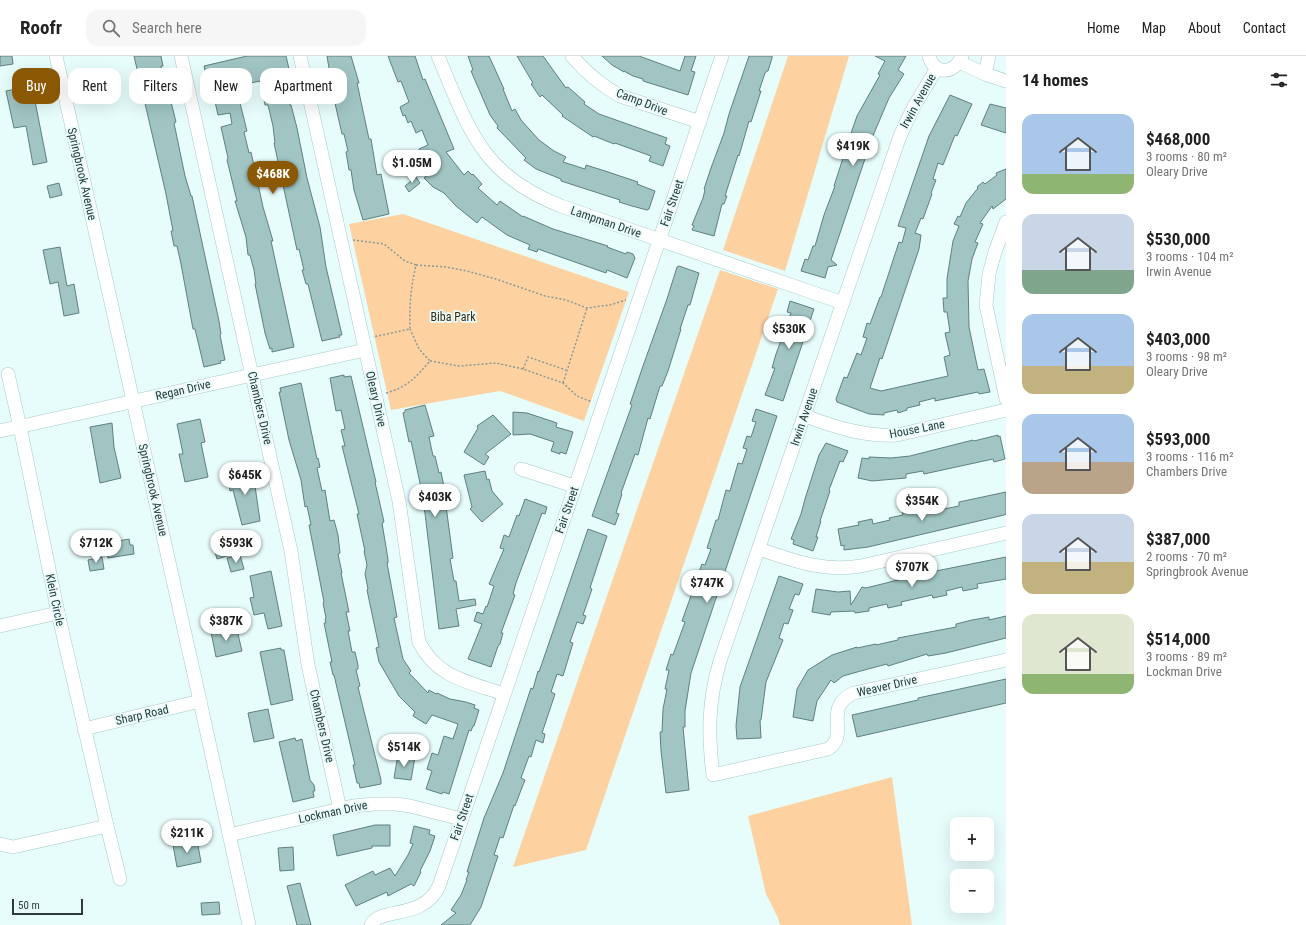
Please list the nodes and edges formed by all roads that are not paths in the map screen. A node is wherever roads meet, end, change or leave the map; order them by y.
1 (56, 56) edge
2 (181, 56) edge
3 (300, 56) edge
4 (438, 56) edge
5 (572, 56) edge
6 (722, 56) edge
7 (929, 56) edge
8 (989, 56) edge
9 (961, 59) edge
10 (937, 68) junction
11 (985, 74) junction
12 (1006, 81) edge
13 (700, 122) junction
14 (1006, 222) edge
15 (659, 240) junction
16 (843, 302) junction
17 (365, 350) junction
18 (8, 374) dead end
19 (252, 374) junction
20 (1006, 399) edge
21 (132, 401) junction
22 (1006, 410) edge
23 (804, 416) junction
24 (20, 427) junction
25 (0, 432) edge
26 (521, 469) dead end
27 (574, 486) junction
28 (1006, 533) edge
29 (759, 549) junction
30 (58, 613) junction
31 (0, 626) edge
32 (1006, 660) edge
33 (504, 694) junction
34 (200, 701) junction
35 (84, 729) junction
36 (713, 775) joint
37 (340, 809) junction
38 (462, 819) junction
39 (107, 826) junction
40 (229, 835) junction
41 (0, 844) edge
42 (120, 880) dead end
43 (249, 925) edge
44 (371, 925) edge

1 - 21 street, Springbrook Avenue
2 - 19 street, Chambers Drive
3 - 17 street, Oleary Drive
4 - 15 street, Lampman Drive
5 - 13 street, Camp Drive
6 - 13 street, Fair Street
7 - 10 street
8 - 11 street
9 - 10 street
9 - 11 street
10 - 16 street, Irwin Avenue
11 - 12 street
13 - 15 street, Fair Street
14 - 20 street
15 - 16 street, Lampman Drive
15 - 27 street, Fair Street
16 - 23 street, Irwin Avenue
17 - 19 street, Regan Drive
17 - 33 street, Oleary Drive
18 - 24 street, Klein Circle
19 - 21 street, Regan Drive
19 - 37 street, Chambers Drive
21 - 24 street, Regan Drive
21 - 34 street, Springbrook Avenue
22 - 23 street, House Lane
23 - 29 street, Irwin Avenue
24 - 25 street, Regan Drive
24 - 30 street, Klein Circle
26 - 27 street
27 - 33 street, Fair Street
28 - 29 street
29 - 36 street, Irwin Avenue
30 - 31 street
30 - 35 street, Klein Circle
32 - 36 street, Weaver Drive
33 - 38 street, Fair Street
34 - 35 street, Sharp Road
34 - 40 street, Springbrook Avenue
35 - 39 street, Klein Circle
37 - 38 street, Lockman Drive
37 - 40 street, Lockman Drive
38 - 44 street, Fair Street
39 - 41 street
39 - 42 street, Klein Circle
40 - 43 street, Springbrook Avenue

